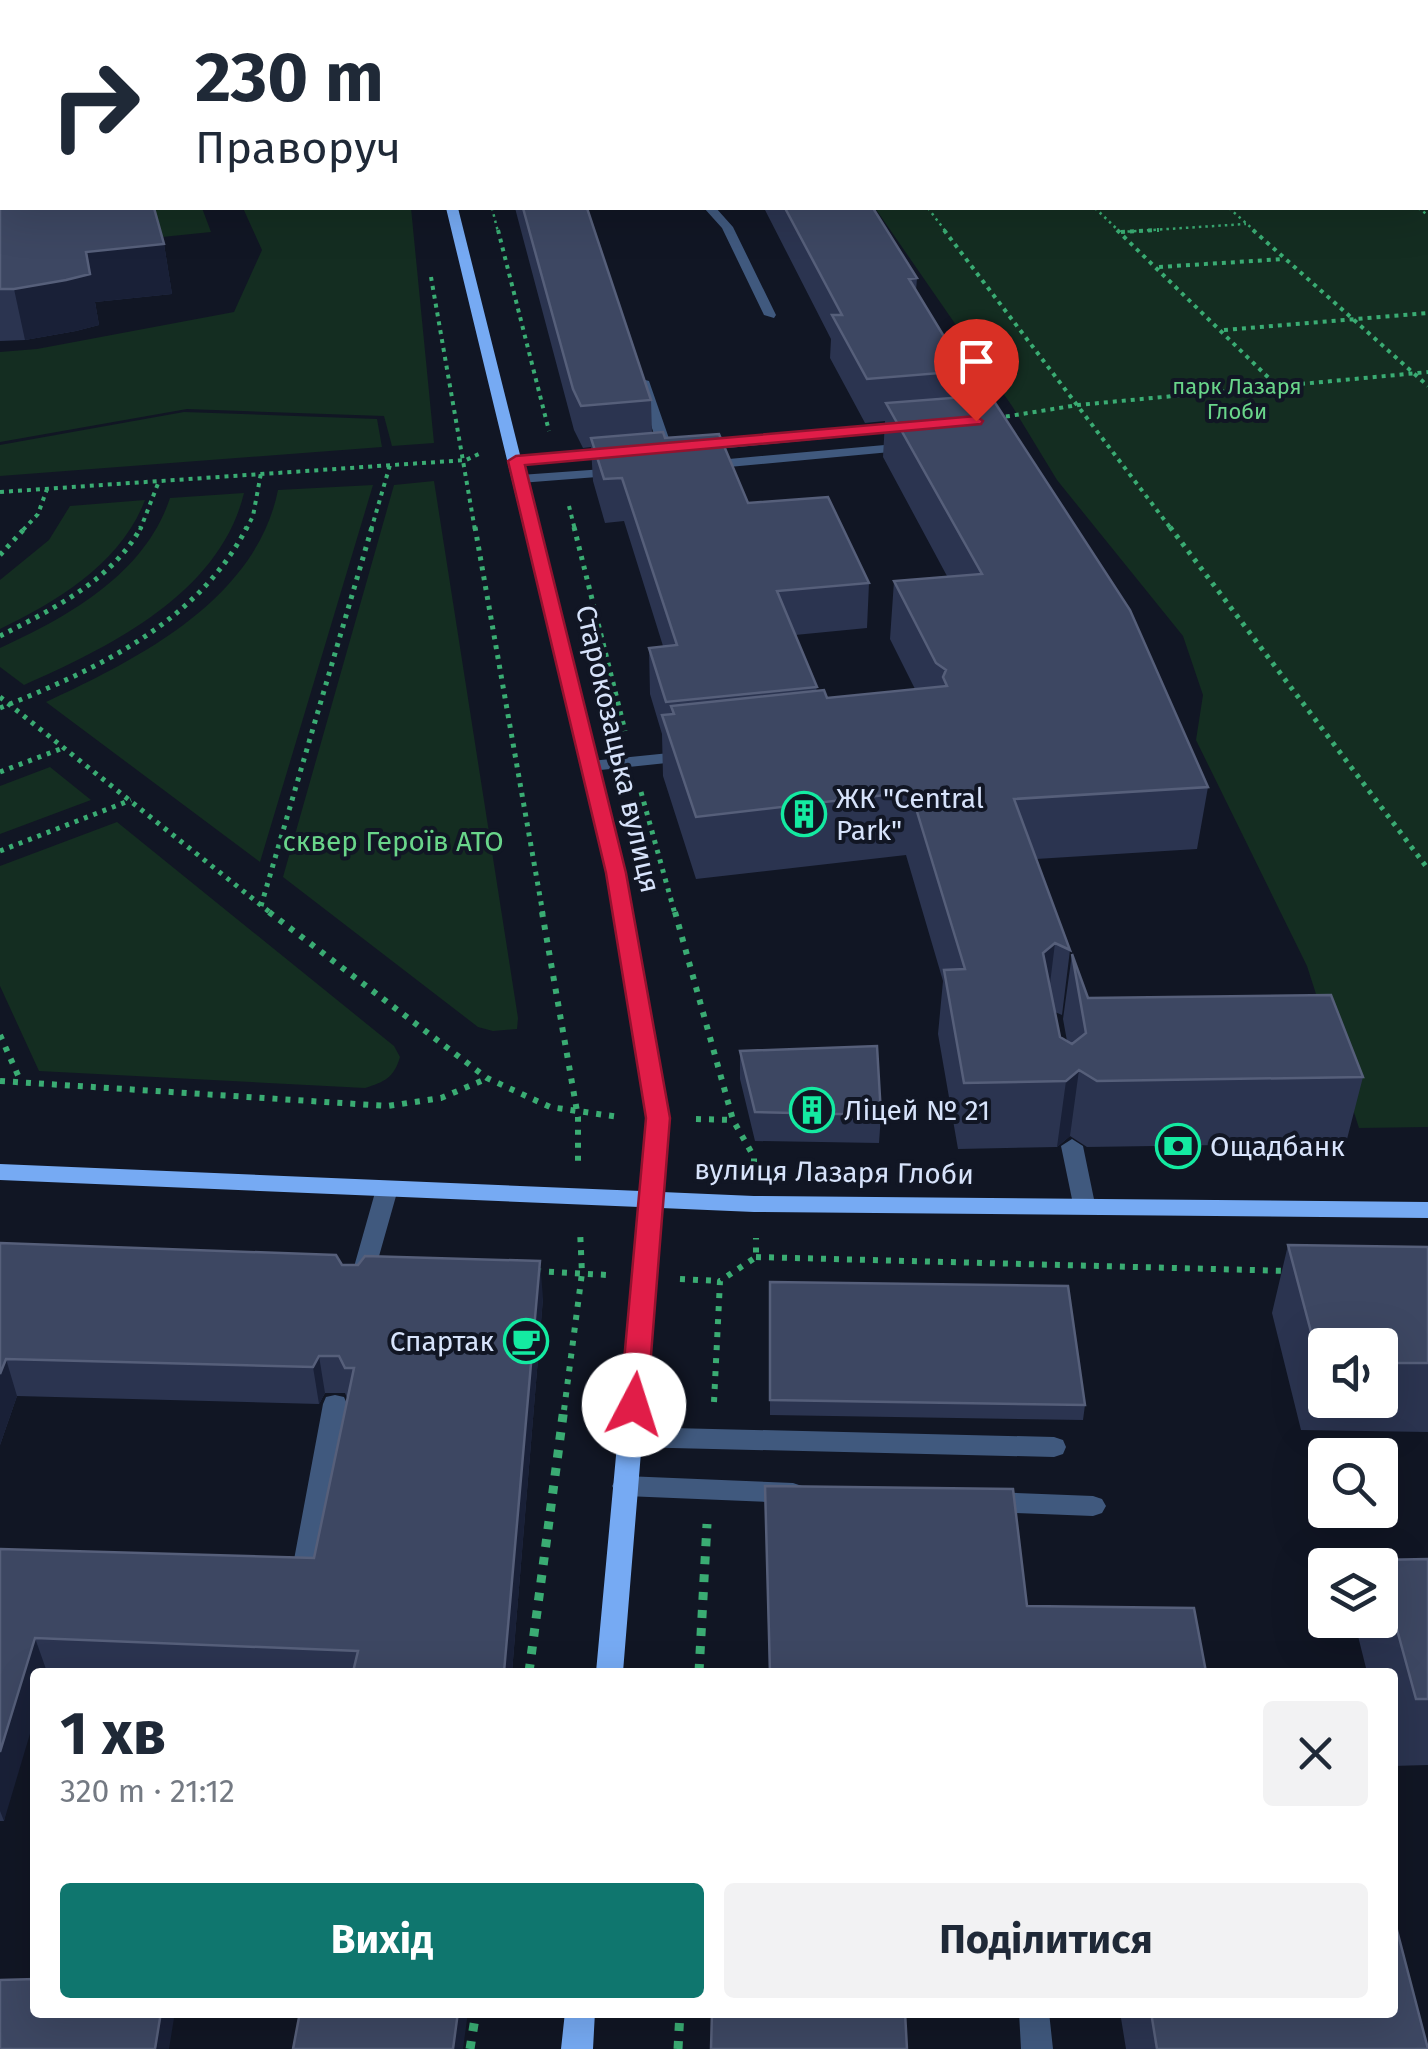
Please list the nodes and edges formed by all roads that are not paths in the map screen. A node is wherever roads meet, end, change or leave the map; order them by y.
1 (453, 210) edge
2 (712, 210) edge
3 (770, 316) dead end
4 (642, 376) edge
5 (976, 421) edge
6 (928, 446) edge
7 (666, 450) junction
8 (648, 451) edge
9 (630, 452) edge
10 (516, 461) junction
11 (681, 467) edge
12 (641, 470) edge
13 (520, 479) junction
14 (712, 754) edge
15 (591, 766) junction
16 (1072, 1146) dead end
17 (0, 1172) edge
18 (387, 1189) junction
19 (652, 1198) junction
20 (1084, 1204) junction
21 (1428, 1210) edge
22 (356, 1292) edge
23 (335, 1404) dead end
24 (630, 1438) junction
25 (1054, 1447) dead end
26 (625, 1486) junction
27 (824, 1495) edge
28 (958, 1500) edge
29 (1093, 1506) dead end
30 (306, 1565) edge
31 (610, 1668) edge
32 (580, 2018) edge
33 (1034, 2018) edge
34 (577, 2049) edge
35 (1037, 2049) edge

1 - 10 street, Старокозацька вулиця
2 - 3 lane
4 - 7 lane
5 - 7 lane
6 - 11 lane
7 - 8 lane
9 - 10 lane
10 - 13 street, Старокозацька вулиця
12 - 13 lane
13 - 15 street, Старокозацька вулиця
14 - 15 lane
15 - 19 street, Старокозацька вулиця
16 - 20 lane
17 - 18 street, вулиця Лазаря Глоби
18 - 19 street, вулиця Лазаря Глоби
18 - 22 lane
19 - 20 street, вулиця Лазаря Глоби
19 - 24 street, Старокозацька вулиця
20 - 21 street, вулиця Лазаря Глоби
23 - 30 lane
24 - 25 lane
24 - 26 street, Старокозацька вулиця
26 - 27 lane
26 - 31 street, Старокозацька вулиця
28 - 29 lane
32 - 34 street
33 - 35 lane

